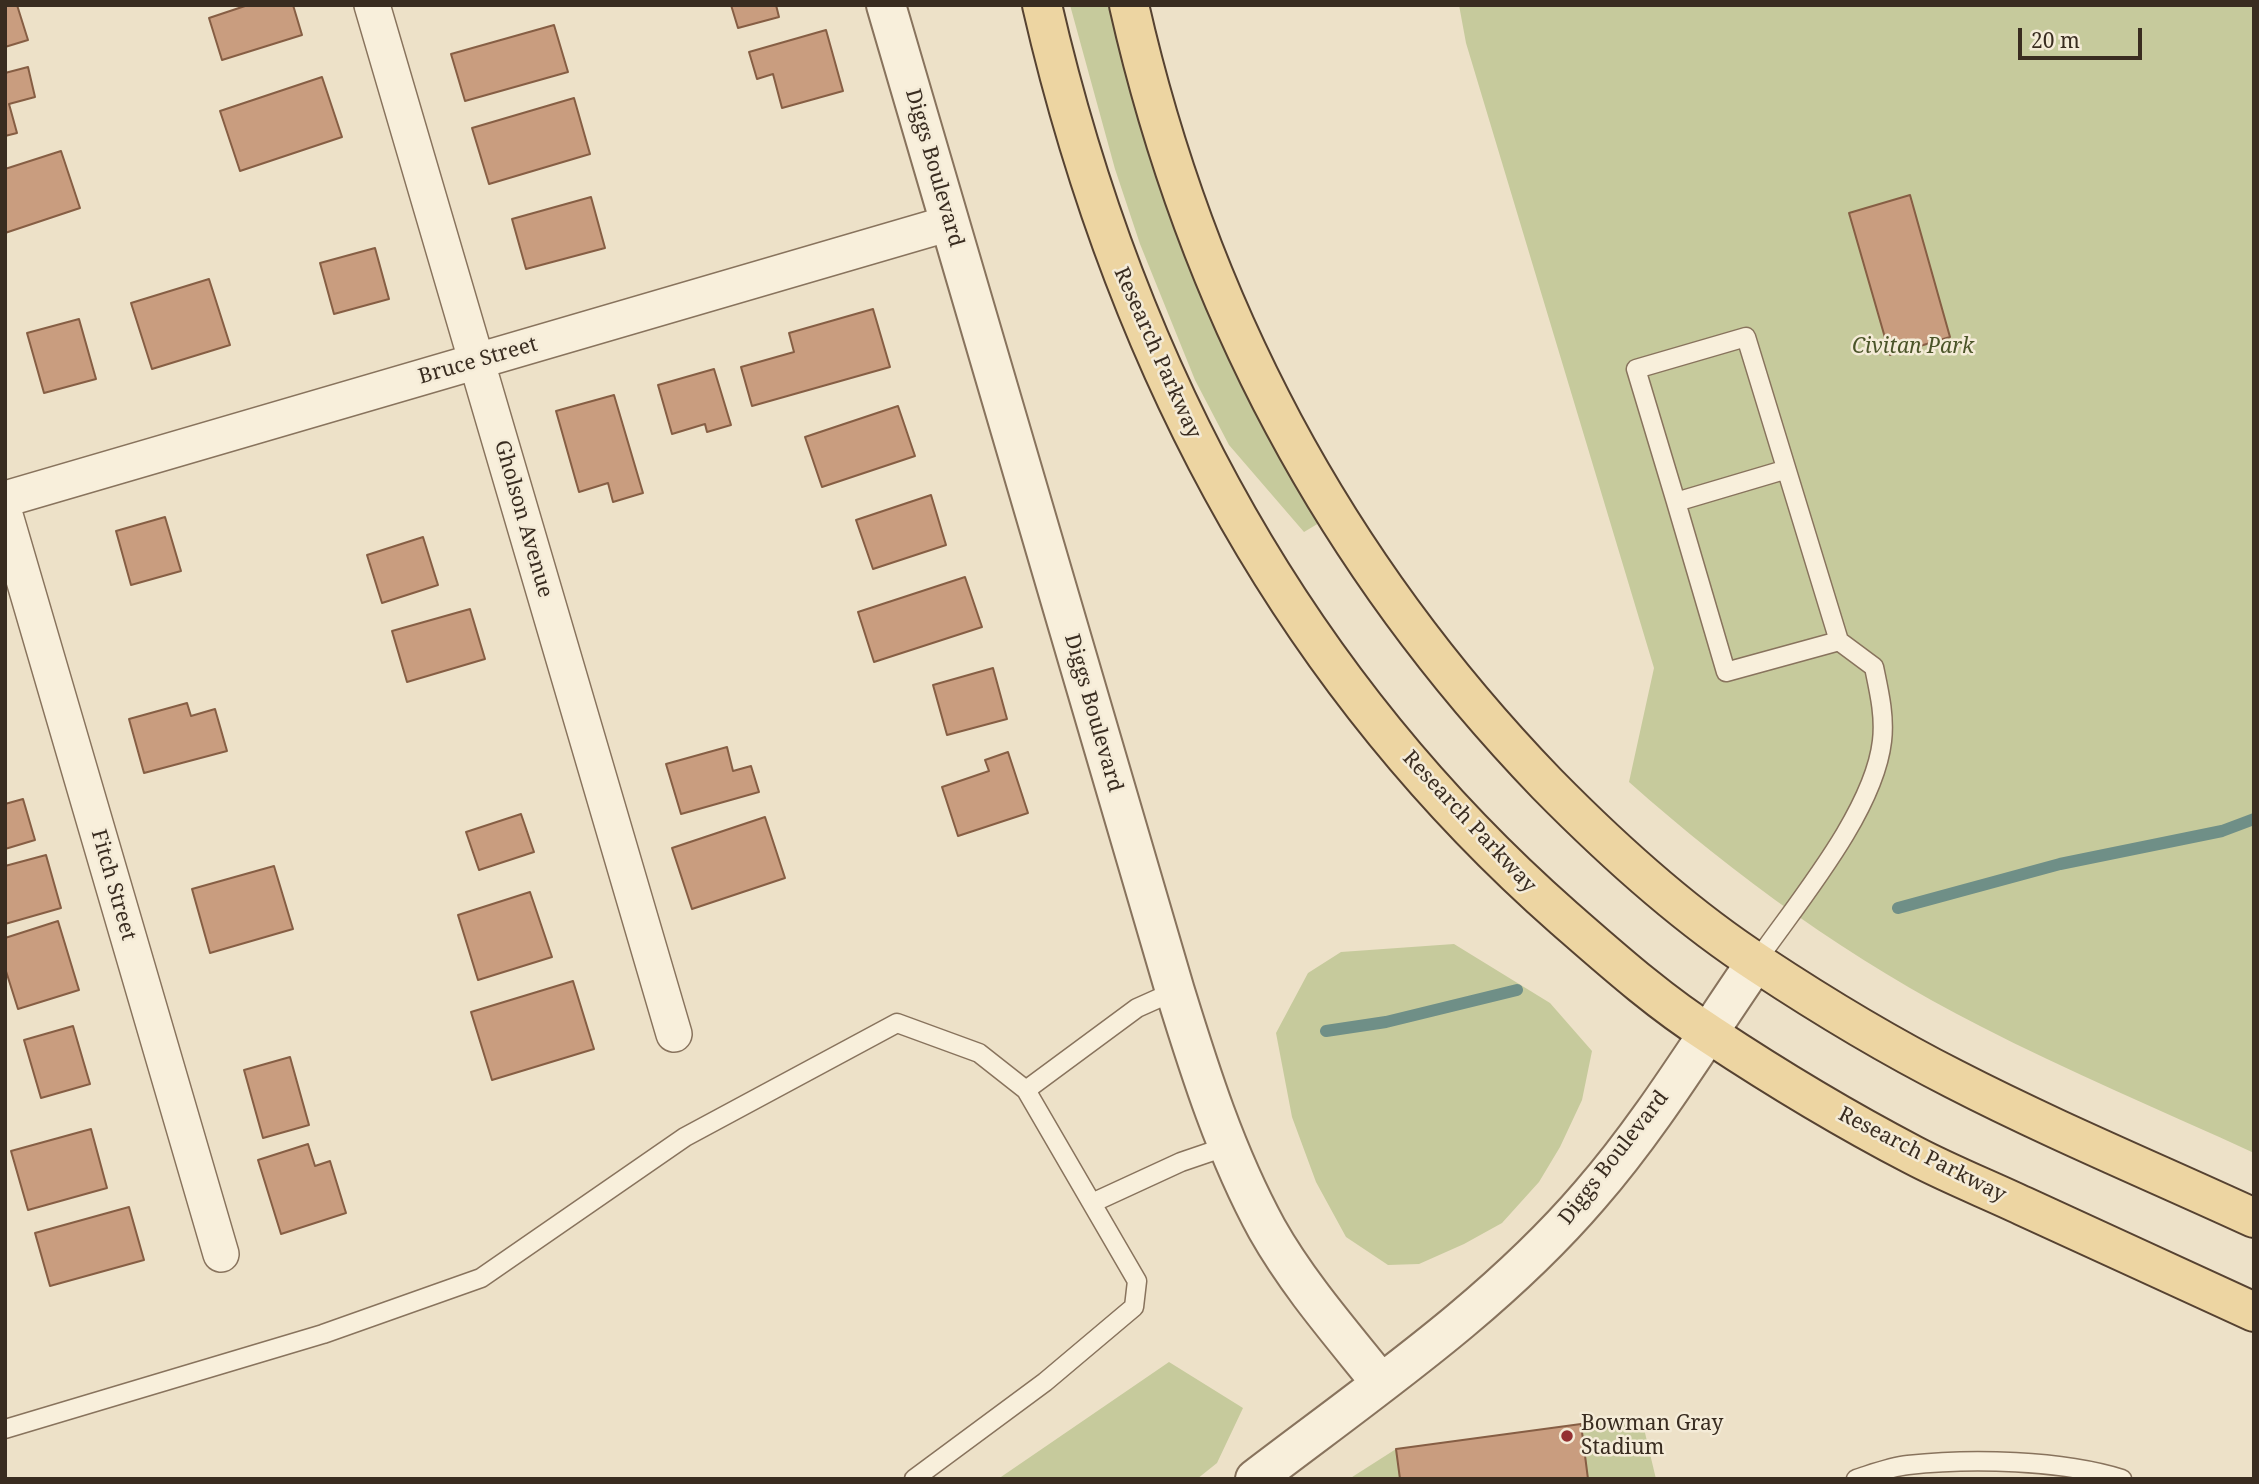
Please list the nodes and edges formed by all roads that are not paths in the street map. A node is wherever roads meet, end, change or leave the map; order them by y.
1 (372, 5) edge
2 (886, 5) edge
3 (1042, 5) edge
4 (1129, 5) edge
5 (950, 223) junction
6 (476, 361) junction
7 (1784, 470) junction
8 (5, 499) edge
9 (1676, 502) junction
10 (5, 515) edge
11 (1839, 641) junction
12 (1756, 962) junction
13 (1175, 990) junction
14 (1707, 1033) junction
15 (674, 1034) dead end
16 (1026, 1090) junction
17 (1228, 1146) junction
18 (1092, 1203) junction
19 (2254, 1218) edge
20 (221, 1254) dead end
21 (2254, 1312) edge
22 (1381, 1382) junction
23 (5, 1429) edge
24 (1911, 1472) edge
25 (914, 1479) edge
26 (1255, 1479) edge
27 (1856, 1479) edge
28 (2122, 1479) edge

1 - 6 street, Gholson Avenue
2 - 5 street, Diggs Boulevard
3 - 14 main road, Research Parkway
4 - 12 main road
5 - 6 street, Bruce Street
5 - 13 street, Diggs Boulevard
6 - 8 street, Bruce Street
6 - 15 street, Gholson Avenue
7 - 9 lane
7 - 9 lane
7 - 11 lane
9 - 11 lane
10 - 20 street, Fitch Street
11 - 12 lane
12 - 14 street, Diggs Boulevard
12 - 19 main road
13 - 16 lane
13 - 17 street, Diggs Boulevard
14 - 21 main road, Research Parkway
14 - 22 street, Diggs Boulevard
16 - 18 lane
16 - 23 lane
17 - 18 lane
17 - 22 street, Diggs Boulevard
18 - 25 lane
22 - 26 street, Diggs Boulevard
24 - 27 lane
24 - 28 lane

